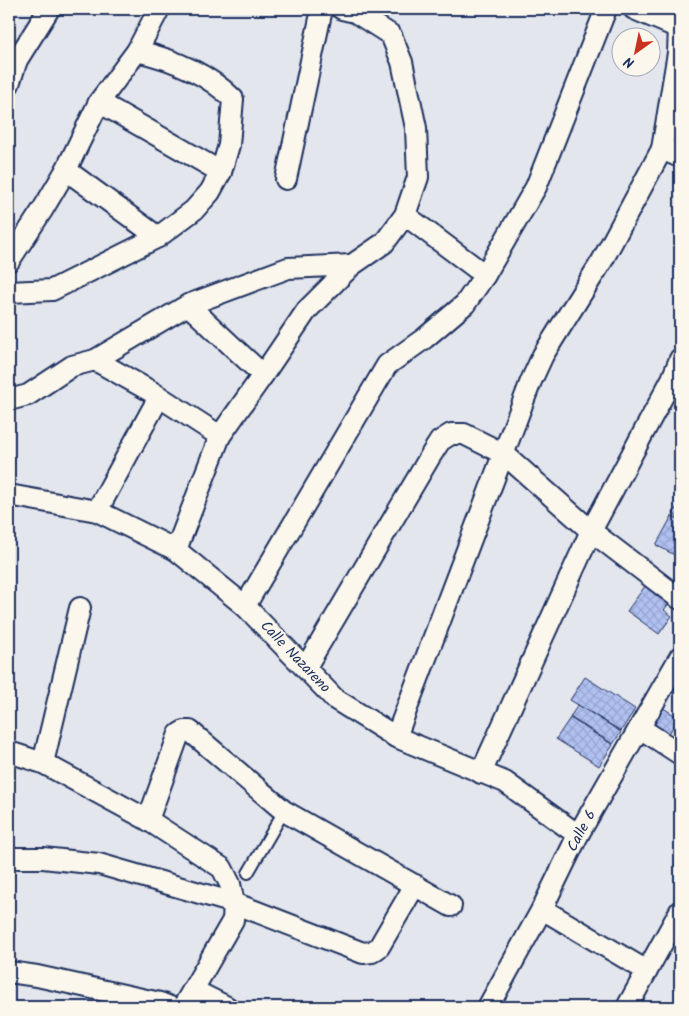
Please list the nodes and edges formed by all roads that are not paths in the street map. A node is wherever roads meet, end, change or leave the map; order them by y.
1 (49, 9) edge
2 (159, 9) edge
3 (322, 9) edge
4 (342, 9) edge
5 (606, 9) edge
6 (634, 9) edge
7 (680, 28) edge
8 (137, 51) junction
9 (9, 84) edge
10 (99, 102) junction
11 (671, 153) edge
12 (66, 170) junction
13 (221, 172) junction
14 (286, 179) dead end
15 (405, 215) junction
16 (158, 237) junction
17 (9, 261) edge
18 (352, 265) junction
19 (485, 275) junction
20 (9, 292) edge
21 (188, 305) junction
22 (680, 359) edge
23 (95, 360) junction
24 (263, 375) junction
25 (159, 397) junction
26 (9, 400) edge
27 (220, 436) junction
28 (504, 454) junction
29 (9, 496) edge
30 (97, 511) junction
31 (591, 531) junction
32 (176, 550) junction
33 (680, 599) edge
34 (245, 606) junction
35 (80, 608) dead end
36 (680, 657) edge
37 (306, 667) junction
38 (640, 728) junction
39 (396, 737) junction
40 (9, 752) edge
41 (680, 754) edge
42 (43, 763) junction
43 (482, 773) junction
44 (284, 811) junction
45 (148, 820) junction
46 (578, 835) junction
47 (9, 858) edge
48 (248, 873) dead end
49 (415, 885) junction
50 (234, 903) junction
51 (451, 906) dead end
52 (542, 909) junction
53 (680, 911) edge
54 (647, 971) junction
55 (9, 972) edge
56 (188, 999) edge
57 (170, 1007) edge
58 (227, 1007) edge
59 (488, 1007) edge
60 (627, 1007) edge

1 - 9 street
2 - 8 street
3 - 14 street
4 - 15 street
5 - 19 street
6 - 7 street
7 - 11 street
8 - 10 street
8 - 13 street
10 - 12 street
10 - 13 street
11 - 28 street
12 - 16 street
12 - 17 street
13 - 16 street
15 - 18 street
15 - 19 street
16 - 20 street
18 - 21 street
18 - 24 street
19 - 34 street
21 - 23 street
21 - 24 street
22 - 31 street
23 - 25 street
23 - 26 street
24 - 27 street
25 - 27 street
25 - 30 street
27 - 32 street
28 - 31 street
28 - 37 street
28 - 39 street
29 - 30 street, Calle Nazareno
30 - 32 street, Calle Nazareno
31 - 33 street
31 - 43 street
32 - 34 street, Calle Nazareno
34 - 37 street, Calle Nazareno
35 - 42 street
36 - 38 street, Calle 6
37 - 39 street, Calle Nazareno
38 - 41 street
38 - 46 street, Calle 6
39 - 43 street, Calle Nazareno
40 - 42 street
42 - 45 street
43 - 46 street, Calle Nazareno
44 - 45 street
44 - 48 lane
44 - 49 street
45 - 50 street
46 - 52 street, Calle 6
47 - 50 street
49 - 50 street
49 - 51 street
50 - 56 street
52 - 54 street
52 - 59 street, Calle 6
53 - 54 street
54 - 60 street
55 - 57 street
56 - 58 street

